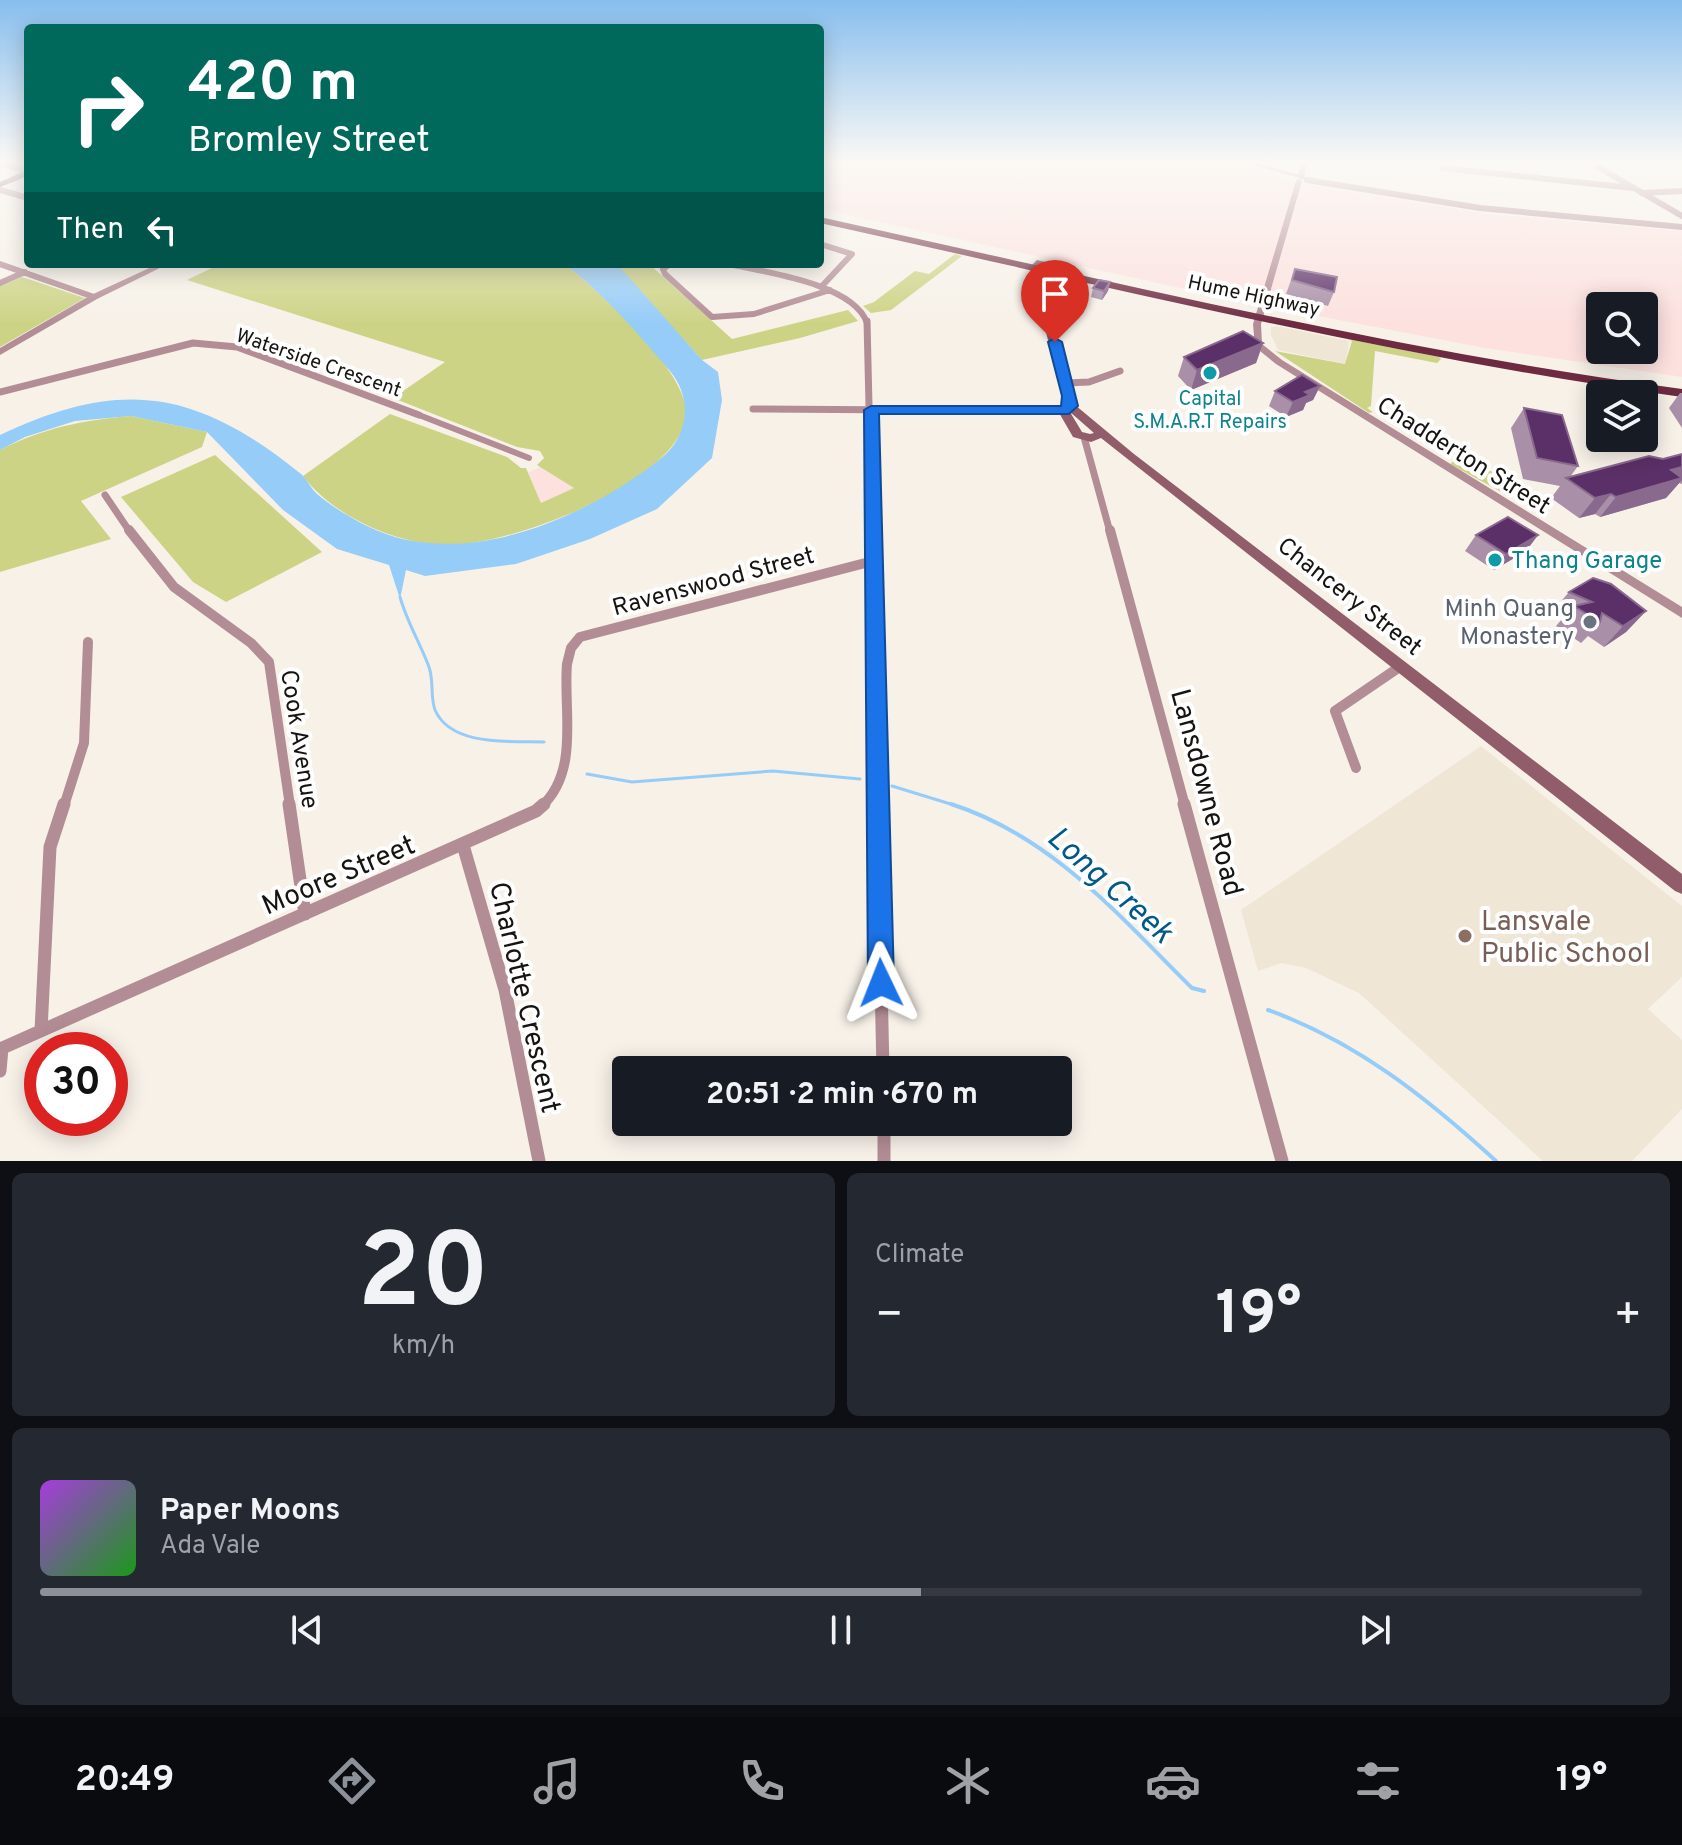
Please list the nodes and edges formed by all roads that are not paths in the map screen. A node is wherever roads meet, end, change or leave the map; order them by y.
1 (1289, 215) edge
2 (1547, 215) edge
3 (824, 220) edge
4 (824, 220) edge
5 (1682, 227) edge
6 (824, 245) edge
7 (0, 264) edge
8 (1037, 264) junction
9 (156, 268) edge
10 (664, 268) edge
11 (745, 268) edge
12 (25, 272) junction
13 (0, 283) edge
14 (826, 288) junction
15 (94, 297) junction
16 (1260, 314) junction
17 (0, 352) edge
18 (1120, 371) dead end
19 (1067, 383) junction
20 (1682, 384) edge
21 (0, 392) edge
22 (1682, 393) edge
23 (1067, 408) junction
24 (753, 409) dead end
25 (871, 410) junction
26 (419, 415) joint
27 (1101, 434) junction
28 (1084, 437) junction
29 (529, 458) dead end
30 (105, 495) dead end
31 (873, 561) junction
32 (1682, 613) edge
33 (88, 642) dead end
34 (569, 648) joint
35 (1401, 666) junction
36 (1356, 768) dead end
37 (463, 845) junction
38 (1682, 885) edge
39 (305, 914) junction
40 (41, 1031) junction
41 (1, 1048) edge
42 (883, 1056) edge
43 (0, 1071) edge
44 (884, 1136) edge
45 (539, 1161) edge
46 (884, 1161) edge
47 (1282, 1161) edge

1 - 16 street
2 - 5 street
3 - 8 highway, Hume Highway
4 - 8 highway, Hume Highway
6 - 14 street
7 - 12 street
8 - 16 highway, Hume Highway
8 - 19 main road
9 - 15 street
10 - 14 street
11 - 14 street
12 - 13 street
12 - 15 street
14 - 25 street
15 - 17 street
16 - 20 highway, Hume Highway
16 - 22 highway, Hume Highway
16 - 32 street, Chadderton Street
18 - 19 street
19 - 23 main road
21 - 26 street, Waterside Crescent
23 - 25 street
23 - 27 main road, Chancery Street
23 - 28 main road
24 - 25 street
25 - 31 street
26 - 29 street, Waterside Crescent
27 - 28 main road
27 - 35 main road, Chancery Street
28 - 47 street, Lansdowne Road
30 - 39 street, Cook Avenue
31 - 34 street, Ravenswood Street
31 - 42 street
33 - 40 street
34 - 37 street, Moore Street
35 - 36 street
35 - 38 main road, Chancery Street
37 - 39 street, Moore Street
37 - 45 street, Charlotte Crescent
39 - 40 street, Moore Street
40 - 41 street, Moore Street
41 - 43 street
44 - 46 street

